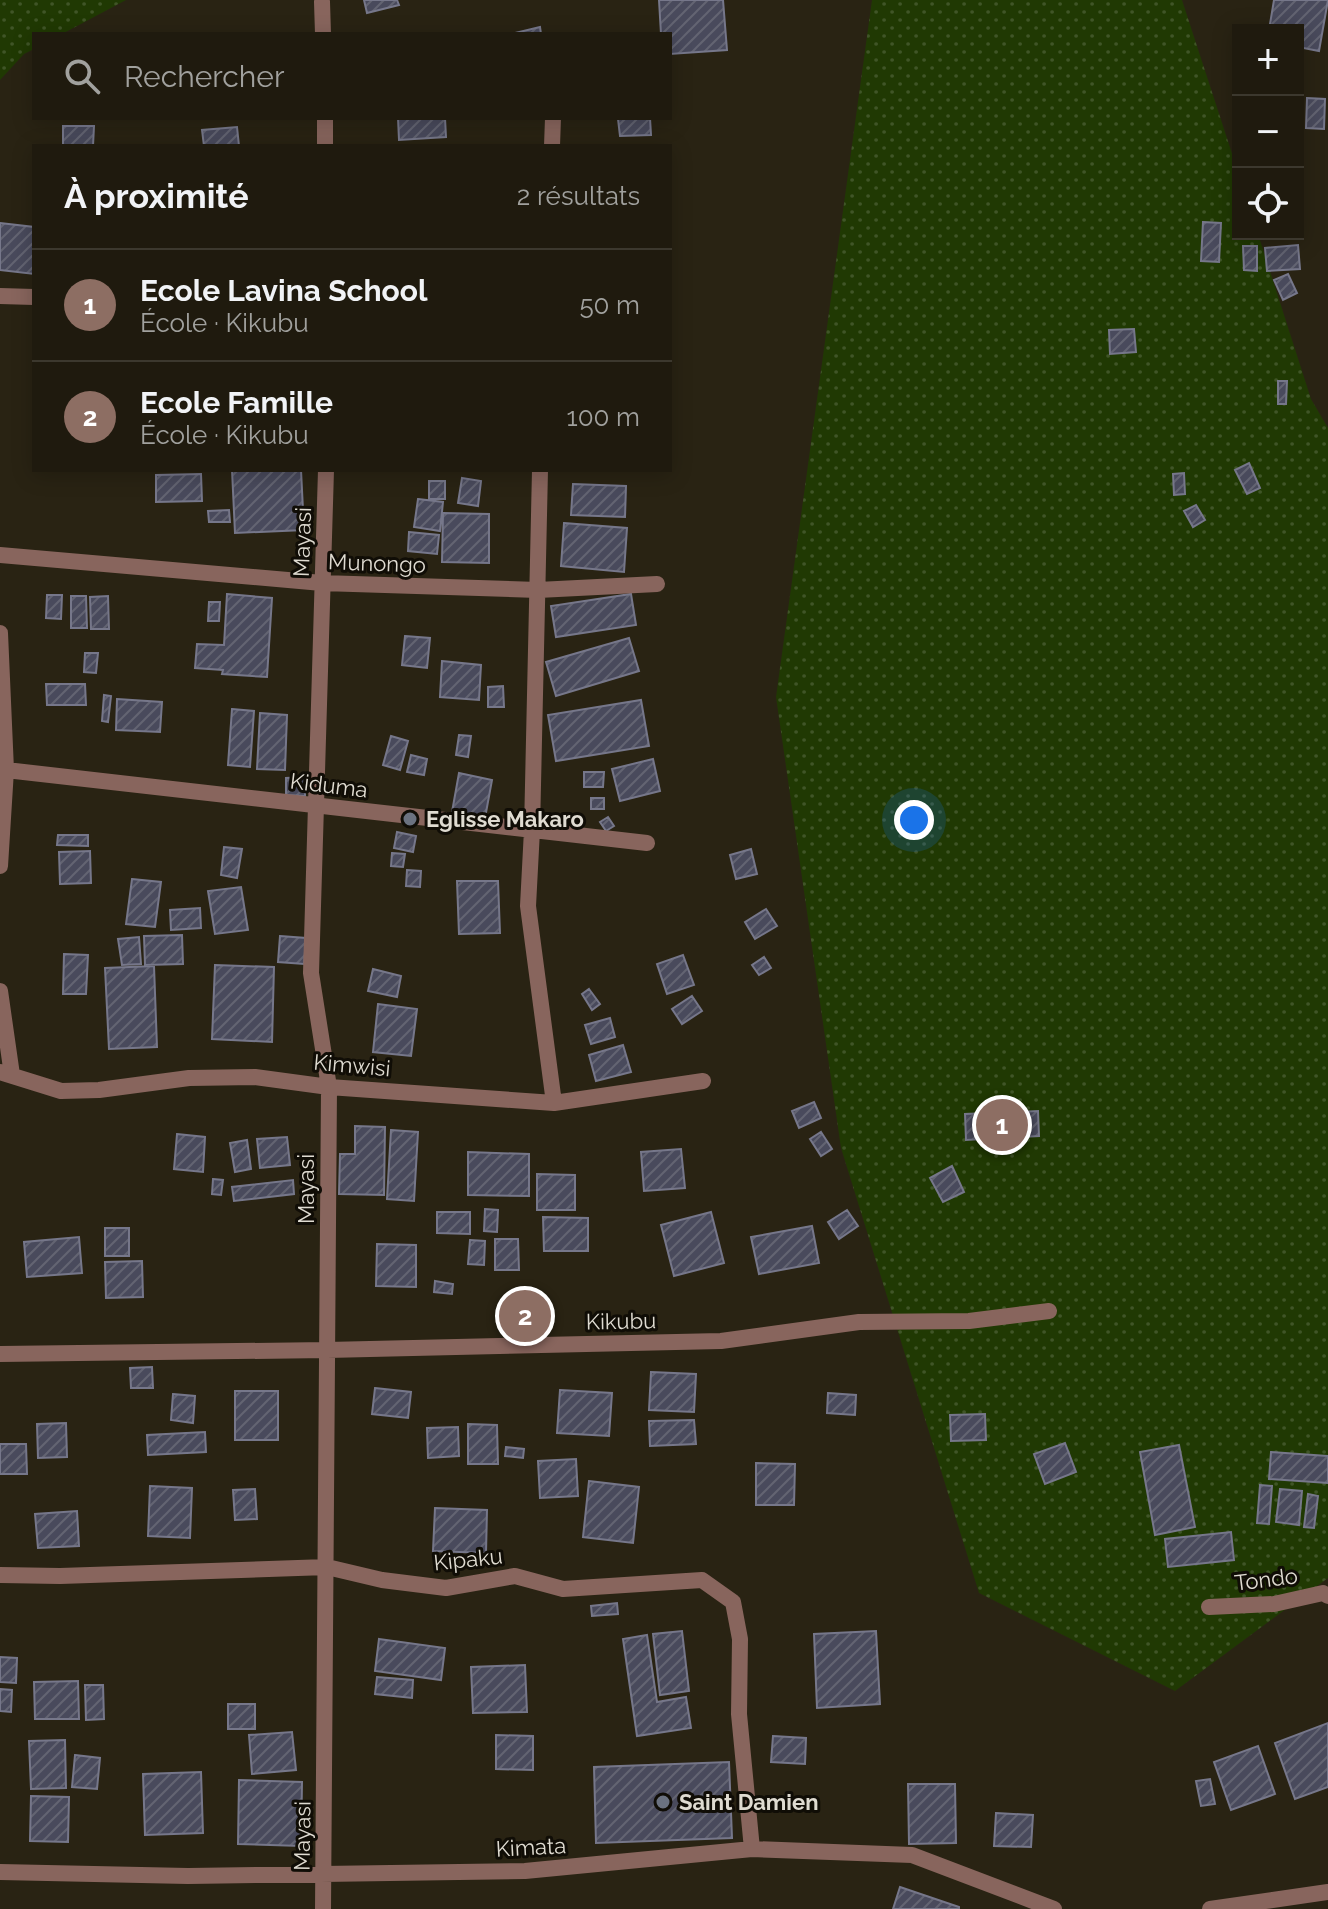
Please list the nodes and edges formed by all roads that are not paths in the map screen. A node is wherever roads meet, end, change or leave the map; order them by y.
1 (322, 2) edge
2 (323, 32) edge
3 (325, 120) edge
4 (553, 120) edge
5 (325, 144) edge
6 (552, 144) edge
7 (0, 296) edge
8 (32, 297) edge
9 (326, 472) edge
10 (540, 472) edge
11 (0, 555) edge
12 (322, 583) junction
13 (657, 584) dead end
14 (538, 590) junction
15 (0, 633) edge
16 (6, 770) junction
17 (316, 805) junction
18 (532, 830) junction
19 (647, 843) dead end
20 (0, 866) edge
21 (0, 991) edge
22 (6, 1074) edge
23 (703, 1081) dead end
24 (329, 1087) junction
25 (554, 1103) junction
26 (1049, 1311) dead end
27 (327, 1350) junction
28 (0, 1354) edge
29 (327, 1567) junction
30 (0, 1575) edge
31 (1328, 1596) edge
32 (1209, 1607) dead end
33 (752, 1849) junction
34 (0, 1872) edge
35 (324, 1873) junction
36 (1328, 1892) edge
37 (323, 1909) edge
38 (1054, 1909) edge
39 (1210, 1909) edge

1 - 2 street
3 - 5 street
4 - 6 street
7 - 8 street
9 - 12 street, Mayasi
10 - 14 street
11 - 12 street, Munongo
12 - 14 street, Munongo
12 - 17 street, Mayasi
13 - 14 street, Munongo
14 - 18 street
15 - 16 street
16 - 17 street, Kiduma
16 - 20 street
17 - 18 street, Kiduma
17 - 24 street, Mayasi
18 - 19 street, Kiduma
18 - 25 street
21 - 22 street
22 - 24 street, Kimwisi
23 - 25 street, Kimwisi
24 - 25 street, Kimwisi
24 - 27 street, Mayasi
26 - 27 street, Kikubu
27 - 28 street, Kikubu
27 - 29 street, Mayasi
29 - 30 street, Kipaku
29 - 33 street, Kipaku
29 - 35 street, Mayasi
31 - 32 street, Tondo
33 - 35 street, Kimata
33 - 38 street, Kimata
34 - 35 street, Kimata
35 - 37 street, Mayasi
36 - 39 street

